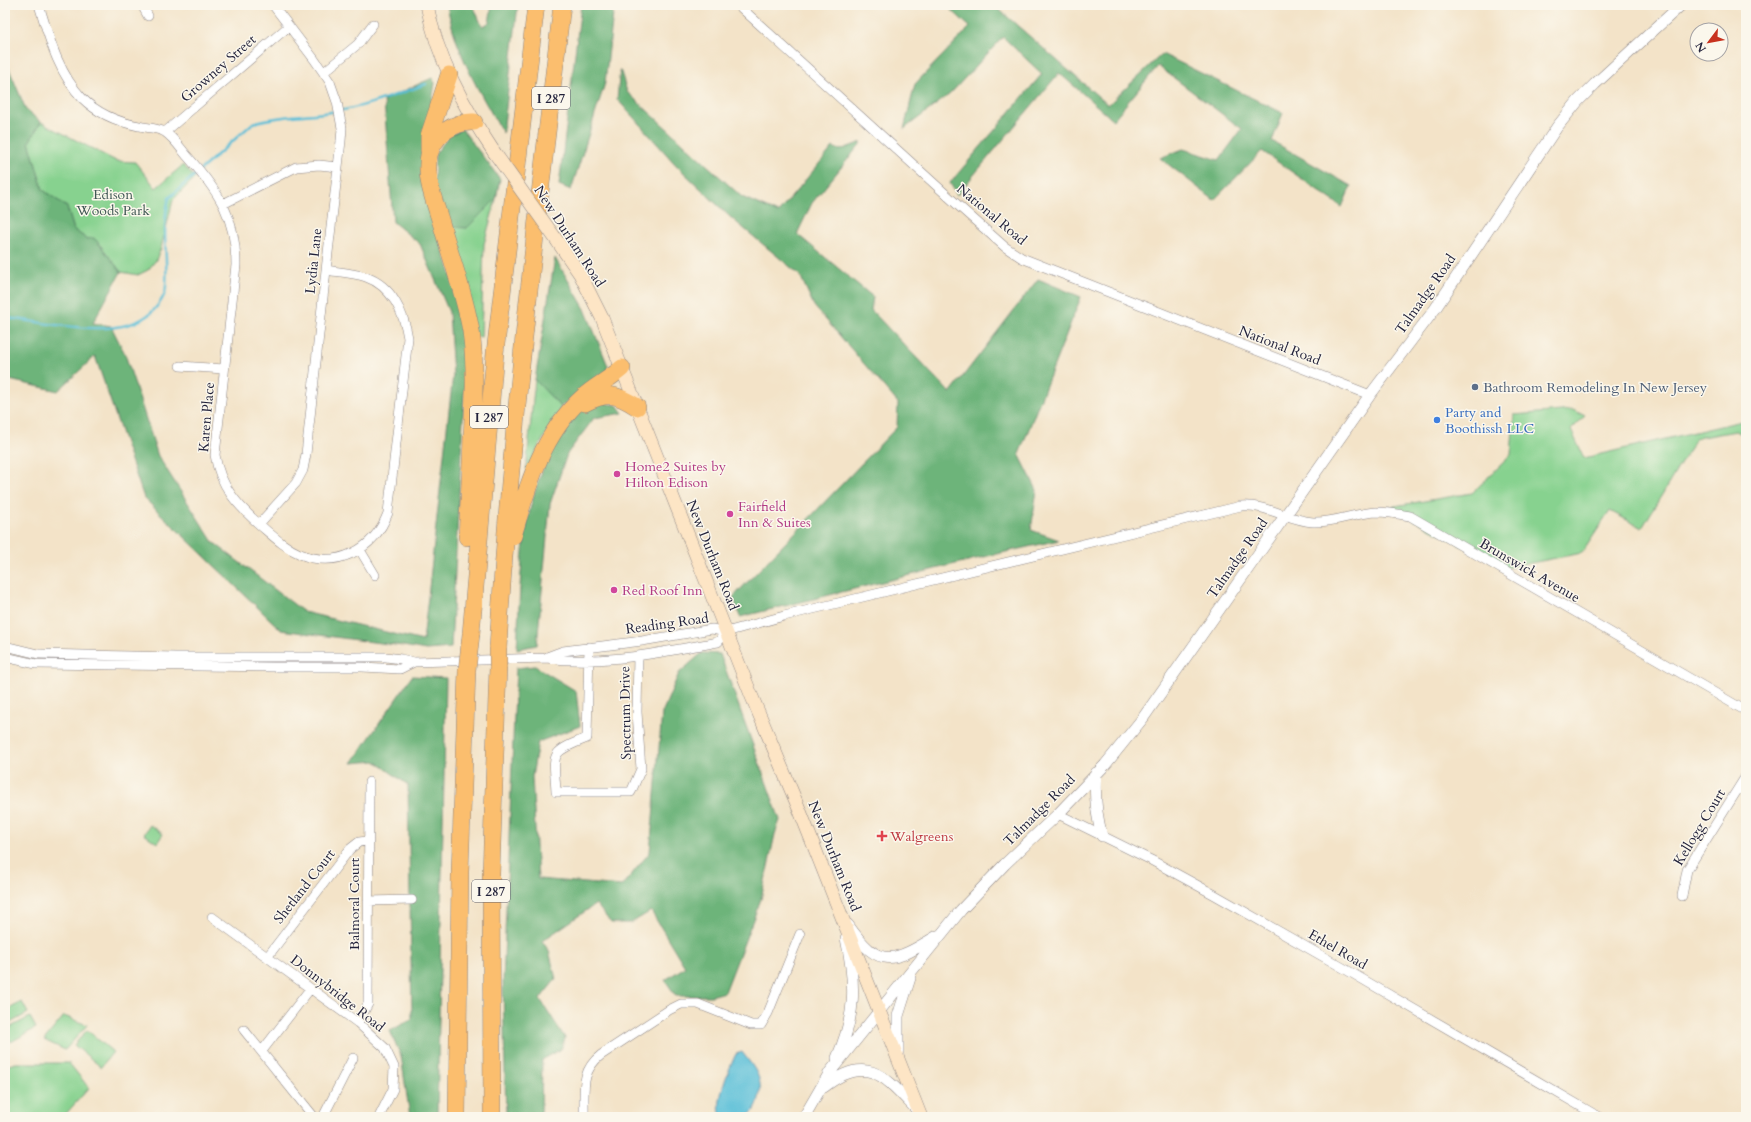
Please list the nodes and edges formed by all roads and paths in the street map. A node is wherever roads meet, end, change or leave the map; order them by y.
1 (39, 5) edge
2 (142, 5) edge
3 (273, 5) edge
4 (427, 5) edge
5 (536, 5) edge
6 (562, 5) edge
7 (738, 5) edge
8 (1681, 5) edge
9 (148, 16) dead end
10 (373, 24) dead end
11 (289, 26) junction
12 (324, 72) junction
13 (449, 75) junction
14 (474, 122) junction
15 (165, 132) junction
16 (429, 155) junction
17 (338, 167) junction
18 (224, 204) junction
19 (326, 270) junction
20 (180, 366) dead end
21 (622, 368) junction
22 (224, 369) junction
23 (1370, 395) junction
24 (637, 407) junction
25 (571, 410) junction
26 (1286, 516) junction
27 (259, 524) junction
28 (360, 550) junction
29 (375, 575) dead end
30 (502, 577) junction
31 (472, 617) junction
32 (726, 632) junction
33 (5, 646) edge
34 (589, 647) junction
35 (638, 656) junction
36 (5, 657) edge
37 (546, 658) junction
38 (590, 660) junction
39 (414, 662) junction
40 (1746, 711) edge
41 (1096, 774) junction
42 (1746, 776) edge
43 (369, 782) dead end
44 (1058, 814) junction
45 (1102, 836) junction
46 (368, 840) junction
47 (1682, 896) dead end
48 (412, 900) dead end
49 (368, 902) junction
50 (212, 916) dead end
51 (842, 916) junction
52 (943, 933) junction
53 (800, 934) dead end
54 (268, 956) junction
55 (913, 970) junction
56 (310, 989) junction
57 (880, 1011) junction
58 (358, 1023) junction
59 (244, 1030) dead end
60 (262, 1051) junction
61 (352, 1058) dead end
62 (898, 1058) junction
63 (830, 1072) junction
64 (819, 1092) junction
65 (920, 1114) edge
66 (1595, 1116) edge
67 (314, 1117) edge
68 (323, 1117) edge
69 (379, 1117) edge
70 (457, 1117) edge
71 (492, 1117) edge
72 (584, 1117) edge
73 (804, 1117) edge

1 - 15 street
2 - 9 street
3 - 11 street, Lydia Lane
4 - 13 main road, New Durham Road
5 - 31 highway, I 287
6 - 30 highway, I 287
7 - 23 street, National Road
8 - 23 street, Talmadge Road
10 - 12 street
11 - 12 street, Lydia Lane
11 - 15 street, Growney Street
12 - 17 street, Lydia Lane
13 - 14 main road, New Durham Road
13 - 16 highway
14 - 16 highway
14 - 21 main road, New Durham Road, bridge
15 - 18 street, Karen Place
16 - 31 highway
17 - 18 street
17 - 19 street, Lydia Lane
18 - 22 street, Karen Place
19 - 27 street, Lydia Lane
19 - 28 street, Karen Place
20 - 22 street
21 - 24 main road, New Durham Road
21 - 25 highway
22 - 27 street, Karen Place
23 - 26 street, Talmadge Road
24 - 25 highway
24 - 32 main road, New Durham Road
25 - 30 highway
26 - 32 street, Brunswick Avenue
26 - 40 street, Brunswick Avenue
26 - 41 street, Talmadge Road
27 - 28 street, Karen Place
28 - 29 street
30 - 71 highway, I 287, bridge
31 - 70 highway, I 287, bridge
32 - 34 street, Reading Road
32 - 35 street, Reading Road
32 - 51 main road, New Durham Road
33 - 39 street
34 - 37 street, Reading Road
34 - 38 street, Spectrum Drive
35 - 38 street, Reading Road
35 - 38 street, Spectrum Drive
36 - 39 street
37 - 38 street, Reading Road
37 - 39 street
41 - 44 street, Talmadge Road
41 - 45 street
42 - 47 street, Kellogg Court
43 - 46 street, Balmoral Court
44 - 45 street, Ethel Road
44 - 52 street, Talmadge Road
45 - 66 street, Ethel Road
46 - 49 street, Balmoral Court
46 - 54 street, Shetland Court
48 - 49 street
49 - 58 street, Balmoral Court
50 - 54 street, Donnybridge Road
51 - 52 street
51 - 57 main road, New Durham Road
51 - 63 street
52 - 55 street, Talmadge Road
53 - 72 street
54 - 56 street, Donnybridge Road
55 - 57 street, Talmadge Road
55 - 62 street
56 - 58 street, Donnybridge Road
56 - 60 street
57 - 62 main road, New Durham Road
57 - 63 street, Talmadge Road
58 - 69 street, Donnybridge Road
59 - 60 street
60 - 67 street
61 - 68 street
62 - 65 main road, New Durham Road
63 - 64 street, Talmadge Road
64 - 65 street
64 - 73 street, Talmadge Road

